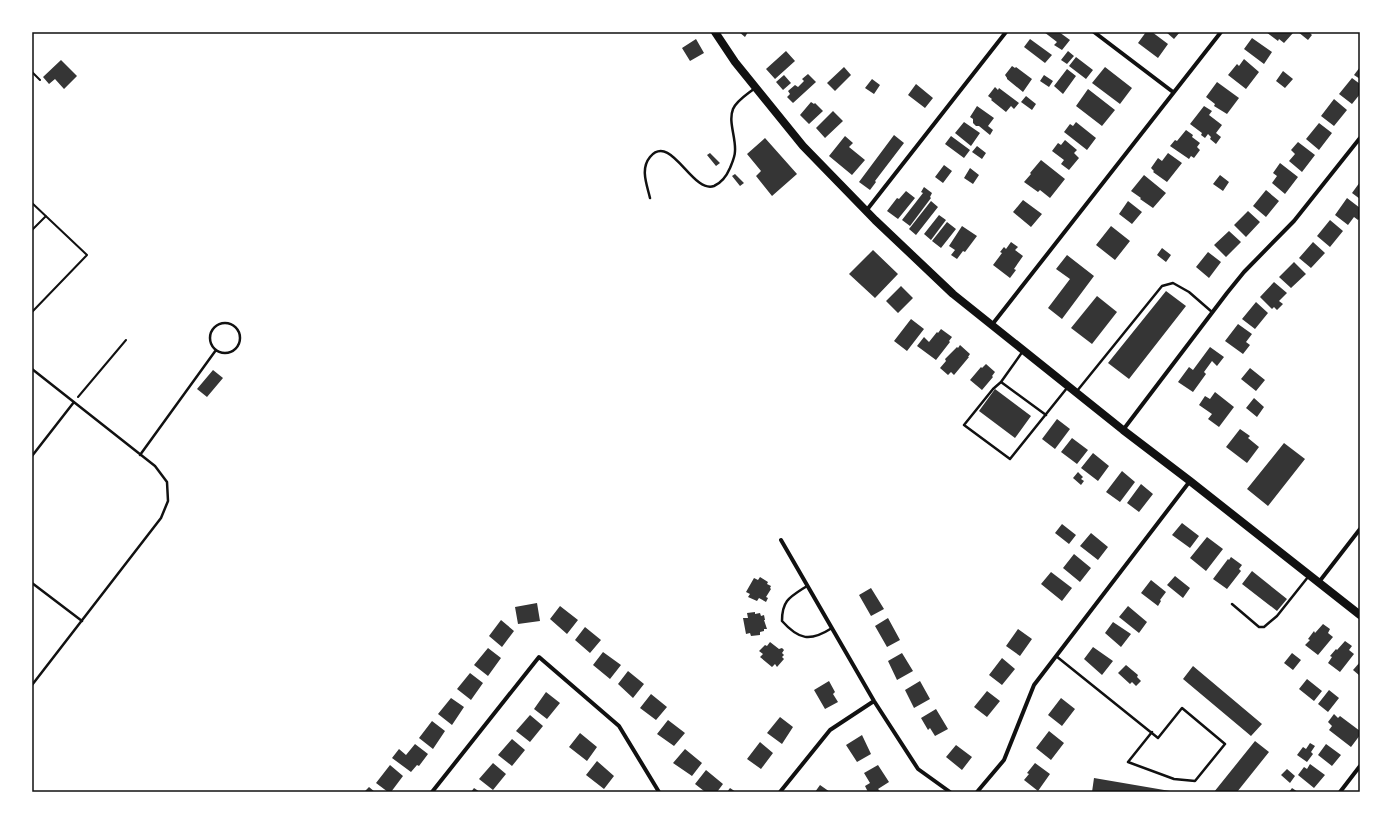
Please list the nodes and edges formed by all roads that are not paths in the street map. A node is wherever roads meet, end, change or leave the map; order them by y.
1 (715, 32) edge
2 (1006, 32) edge
3 (1094, 32) edge
4 (1221, 32) edge
5 (755, 88) junction
6 (1173, 92) junction
7 (1360, 138) edge
8 (650, 198) dead end
9 (866, 211) junction
10 (1212, 312) junction
11 (991, 326) junction
12 (216, 350) junction
13 (1023, 351) junction
14 (32, 369) edge
15 (1002, 382) junction
16 (1068, 387) junction
17 (1076, 392) junction
18 (74, 402) junction
19 (1046, 415) junction
20 (1123, 430) junction
21 (140, 455) junction
22 (32, 456) edge
23 (1190, 481) junction
24 (1360, 529) edge
25 (781, 540) dead end
26 (1310, 575) junction
27 (1319, 582) junction
28 (32, 583) edge
29 (808, 586) junction
30 (1232, 604) dead end
31 (1360, 615) edge
32 (82, 620) junction
33 (832, 628) junction
34 (1056, 656) junction
35 (32, 686) edge
36 (874, 701) junction
37 (1152, 732) junction
38 (1360, 766) edge
39 (432, 792) edge
40 (660, 792) edge
41 (780, 792) edge
42 (950, 792) edge
43 (977, 792) edge
44 (1340, 792) edge

1 - 5 main road
2 - 9 street
3 - 6 street
4 - 6 street
5 - 8 lane
5 - 9 main road
6 - 11 street
7 - 10 street
9 - 11 main road
10 - 17 lane
10 - 20 street
11 - 13 main road
12 - 12 lane
12 - 21 lane
13 - 15 lane
13 - 16 main road
14 - 18 lane
15 - 19 lane
15 - 19 lane
16 - 17 main road
16 - 19 lane
17 - 20 main road
18 - 21 lane
18 - 22 lane
20 - 23 main road
21 - 32 lane
23 - 26 main road
23 - 34 street
24 - 27 street
25 - 29 street
26 - 27 main road
26 - 30 lane
27 - 31 main road
28 - 32 lane
29 - 33 street
29 - 33 lane
32 - 35 lane
33 - 36 street
34 - 37 lane
34 - 43 street
36 - 41 street
36 - 42 street
37 - 37 lane
38 - 44 street
39 - 40 street

